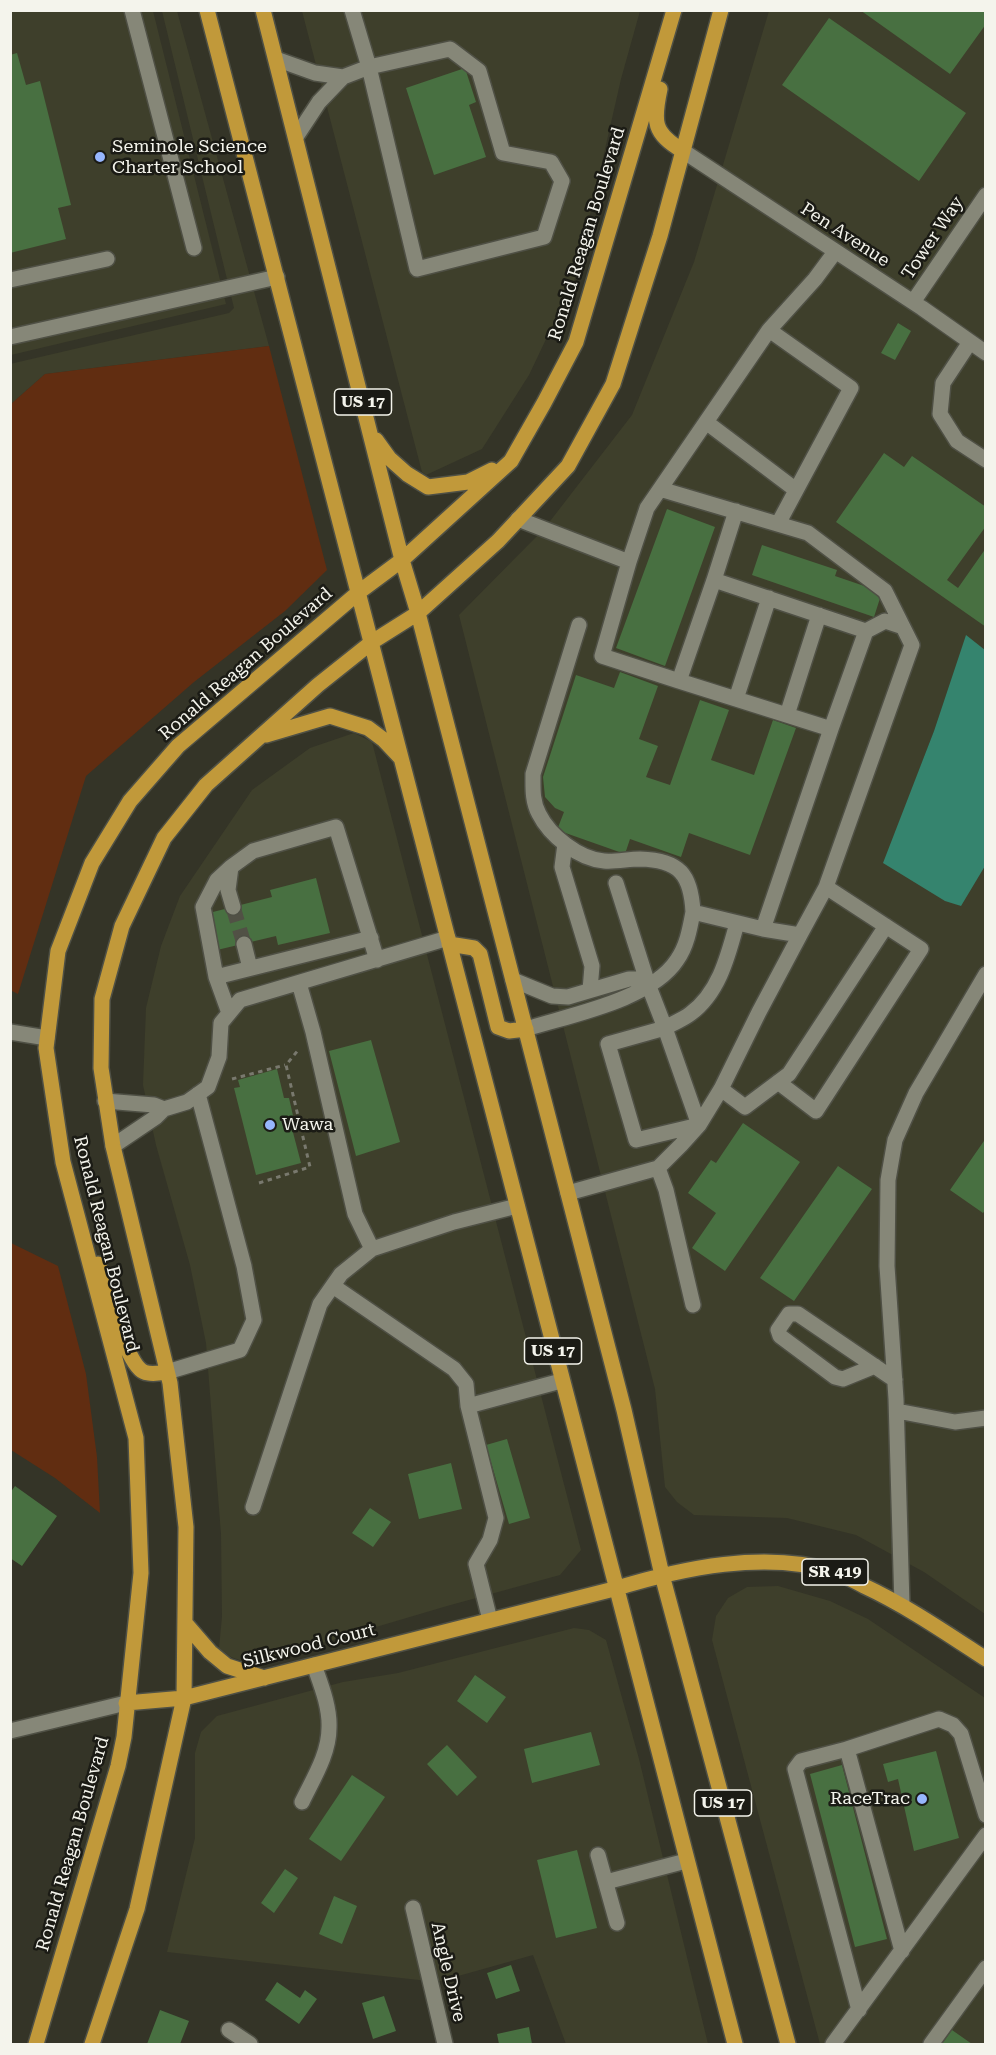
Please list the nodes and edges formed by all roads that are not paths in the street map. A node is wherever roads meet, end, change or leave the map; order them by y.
1 (132, 10) edge
2 (207, 10) edge
3 (263, 10) edge
4 (352, 10) edge
5 (675, 10) edge
6 (721, 10) edge
7 (276, 59) junction
8 (369, 67) junction
9 (343, 77) junction
10 (296, 136) junction
11 (683, 151) junction
12 (986, 195) edge
13 (980, 217) edge
14 (194, 248) dead end
15 (835, 252) junction
16 (107, 259) dead end
17 (277, 277) junction
18 (10, 280) edge
19 (913, 302) junction
20 (769, 330) junction
21 (10, 338) edge
22 (970, 342) junction
23 (986, 353) edge
24 (706, 422) junction
25 (372, 435) junction
26 (986, 460) edge
27 (510, 461) junction
28 (660, 489) junction
29 (796, 490) junction
30 (736, 512) junction
31 (518, 519) junction
32 (778, 524) junction
33 (402, 560) junction
34 (629, 562) junction
35 (714, 580) junction
36 (359, 592) junction
37 (770, 598) junction
38 (418, 613) junction
39 (819, 615) junction
40 (579, 625) dead end
41 (903, 627) junction
42 (866, 631) junction
43 (372, 642) junction
44 (679, 681) junction
45 (736, 699) junction
46 (787, 715) junction
47 (831, 729) junction
48 (260, 736) junction
49 (402, 760) junction
50 (565, 844) junction
51 (231, 867) junction
52 (616, 883) dead end
53 (826, 887) junction
54 (233, 907) tunnel mouth
55 (693, 912) junction
56 (737, 923) junction
57 (886, 926) junction
58 (763, 929) junction
59 (800, 935) junction
60 (371, 938) junction
61 (449, 941) junction
62 (244, 944) tunnel mouth
63 (377, 960) junction
64 (250, 968) junction
65 (986, 974) edge
66 (216, 978) junction
67 (513, 980) junction
68 (299, 983) junction
69 (648, 984) junction
70 (590, 990) junction
71 (229, 1013) junction
72 (665, 1028) junction
73 (526, 1029) junction
74 (10, 1032) edge
75 (47, 1038) junction
76 (778, 1082) junction
77 (721, 1089) junction
78 (198, 1094) junction
79 (105, 1101) junction
80 (164, 1109) junction
81 (699, 1125) junction
82 (113, 1146) junction
83 (658, 1168) junction
84 (568, 1193) junction
85 (517, 1206) junction
86 (82, 1235) junction
87 (372, 1250) junction
88 (333, 1286) junction
89 (693, 1305) dead end
90 (875, 1366) junction
91 (167, 1372) junction
92 (895, 1380) junction
93 (561, 1381) junction
94 (468, 1406) junction
95 (897, 1411) junction
96 (986, 1418) edge
97 (253, 1507) dead end
98 (662, 1575) junction
99 (614, 1589) junction
100 (902, 1605) junction
101 (490, 1620) junction
102 (185, 1623) junction
103 (986, 1659) edge
104 (314, 1665) junction
105 (264, 1678) junction
106 (184, 1698) junction
107 (126, 1703) junction
108 (10, 1731) edge
109 (847, 1749) junction
110 (302, 1802) dead end
111 (986, 1815) edge
112 (986, 1835) edge
113 (598, 1855) dead end
114 (687, 1861) junction
115 (606, 1882) junction
116 (413, 1908) dead end
117 (617, 1923) dead end
118 (902, 1951) junction
119 (986, 1968) edge
120 (859, 2010) junction
121 (229, 2030) dead end
122 (36, 2044) edge
123 (92, 2044) edge
124 (250, 2044) edge
125 (445, 2044) edge
126 (735, 2044) edge
127 (788, 2044) edge
128 (833, 2044) edge
129 (931, 2044) edge

1 - 14 street
2 - 17 main road, US 17
3 - 7 main road, US 17
4 - 8 street
5 - 11 main road
5 - 27 main road, Ronald Reagan Boulevard
6 - 11 main road, Ronald Reagan Boulevard
7 - 9 street
7 - 10 main road, US 17
8 - 8 street
8 - 9 street
9 - 10 street
10 - 25 main road, US 17
11 - 15 street, Pen Avenue
11 - 31 main road, Ronald Reagan Boulevard
12 - 13 street, Tower Way
13 - 19 street, Tower Way
15 - 19 street, Pen Avenue
15 - 20 street
16 - 18 street
17 - 21 street
17 - 36 main road, US 17
19 - 22 street, Pen Avenue
20 - 24 street
20 - 29 street
22 - 23 street, Pen Avenue
22 - 26 street
24 - 28 street
24 - 29 street
25 - 27 main road
25 - 33 main road, US 17
27 - 33 main road, Ronald Reagan Boulevard
28 - 30 street
28 - 34 street
29 - 32 street
30 - 32 street
30 - 35 street
31 - 34 street
31 - 38 main road, Ronald Reagan Boulevard
32 - 41 street
33 - 36 main road, Ronald Reagan Boulevard
33 - 38 main road, US 17
34 - 44 street
35 - 37 street
35 - 44 street
36 - 43 main road, US 17
36 - 75 main road, Ronald Reagan Boulevard
37 - 39 street
37 - 45 street
38 - 43 main road, Ronald Reagan Boulevard
38 - 67 main road, US 17
39 - 42 street
39 - 46 street
40 - 50 street
41 - 42 street
41 - 53 street
42 - 47 street
43 - 48 main road, Ronald Reagan Boulevard
43 - 49 main road, US 17
44 - 45 street
45 - 46 street
46 - 47 street
47 - 58 street
48 - 49 main road
48 - 79 main road, Ronald Reagan Boulevard
49 - 61 main road, US 17
50 - 55 street
50 - 70 street
51 - 54 street
51 - 60 street
51 - 66 street
52 - 69 street
53 - 57 street
53 - 59 street
55 - 56 street
55 - 69 street
56 - 58 street
56 - 72 street
57 - 76 street
57 - 76 street
58 - 59 street
59 - 77 street
60 - 63 street
60 - 64 street
61 - 63 street
61 - 73 main road
61 - 85 main road, US 17
62 - 64 street
63 - 68 street
64 - 66 street
65 - 92 street
66 - 71 street
67 - 70 street
67 - 73 main road, US 17
68 - 71 street
68 - 87 street
69 - 70 street
69 - 72 street
69 - 73 street
71 - 78 street
72 - 81 street
72 - 81 street
73 - 84 main road, US 17
74 - 75 street
75 - 86 main road, Ronald Reagan Boulevard
76 - 77 street
77 - 81 street
78 - 80 street
78 - 91 street
79 - 80 street
79 - 82 main road, Ronald Reagan Boulevard
80 - 82 street
81 - 83 street
82 - 91 main road, Ronald Reagan Boulevard
83 - 84 street
83 - 89 street
84 - 98 main road, US 17
85 - 87 street
85 - 93 main road, US 17
86 - 91 main road
86 - 107 main road, Ronald Reagan Boulevard
87 - 88 street
88 - 94 street
88 - 97 street
90 - 90 street
90 - 92 street
91 - 102 main road, Ronald Reagan Boulevard
92 - 95 street
93 - 94 street
93 - 99 main road, US 17
94 - 101 street
95 - 96 street
95 - 100 street
98 - 99 main road, SR 419
98 - 100 main road, SR 419
98 - 127 main road, US 17
99 - 101 main road, Silkwood Court
99 - 114 main road, US 17
100 - 103 main road, SR 419
101 - 104 main road, Silkwood Court
102 - 105 main road
102 - 106 main road, Ronald Reagan Boulevard
104 - 105 main road, Silkwood Court
104 - 110 street
105 - 106 main road, Silkwood Court
106 - 107 main road, Silkwood Court
106 - 123 main road, Ronald Reagan Boulevard
107 - 108 street, Silkwood Court
107 - 122 main road, Ronald Reagan Boulevard
109 - 111 street
109 - 118 street
109 - 120 street
112 - 118 street
113 - 115 street
114 - 115 street
114 - 126 main road, US 17
115 - 117 street
116 - 125 street, Angle Drive
118 - 120 street
119 - 129 street
120 - 128 street
121 - 124 street

